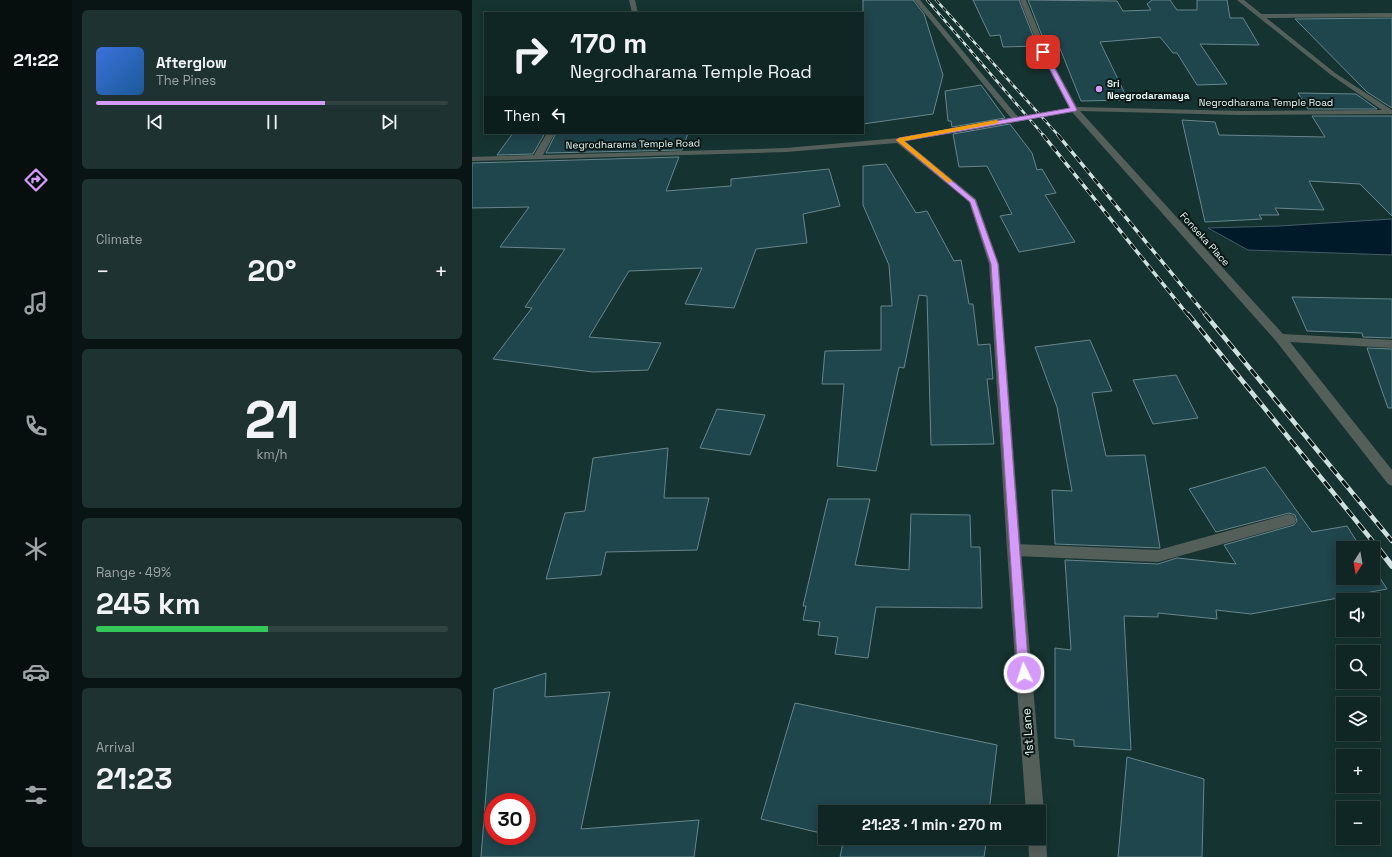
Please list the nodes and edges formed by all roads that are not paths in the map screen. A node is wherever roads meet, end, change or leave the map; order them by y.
1 (632, 0) edge
2 (917, 0) edge
3 (1023, 0) edge
4 (1240, 0) edge
5 (635, 12) edge
6 (1392, 15) edge
7 (1260, 16) junction
8 (1074, 110) junction
9 (1391, 112) edge
10 (1016, 119) junction
11 (550, 134) edge
12 (899, 140) junction
13 (537, 157) junction
14 (472, 159) edge
15 (1280, 338) junction
16 (1392, 344) edge
17 (1392, 480) edge
18 (1289, 520) dead end
19 (1014, 550) junction
20 (1033, 805) edge
21 (1037, 845) edge
22 (1038, 857) edge

1 - 5 street
2 - 10 street
3 - 8 street, Fonseka Place
4 - 7 street
6 - 7 street
7 - 9 street
8 - 9 street, Negrodharama Temple Road
8 - 10 street, Negrodharama Temple Road
8 - 15 street, Fonseka Place
10 - 12 street, Negrodharama Temple Road
11 - 13 street
12 - 13 street, Negrodharama Temple Road
12 - 19 street, 1st Lane
13 - 14 street, Negrodharama Temple Road
15 - 16 street
15 - 17 street, Fonseka Place
18 - 19 street
19 - 20 street, 1st Lane
21 - 22 street

